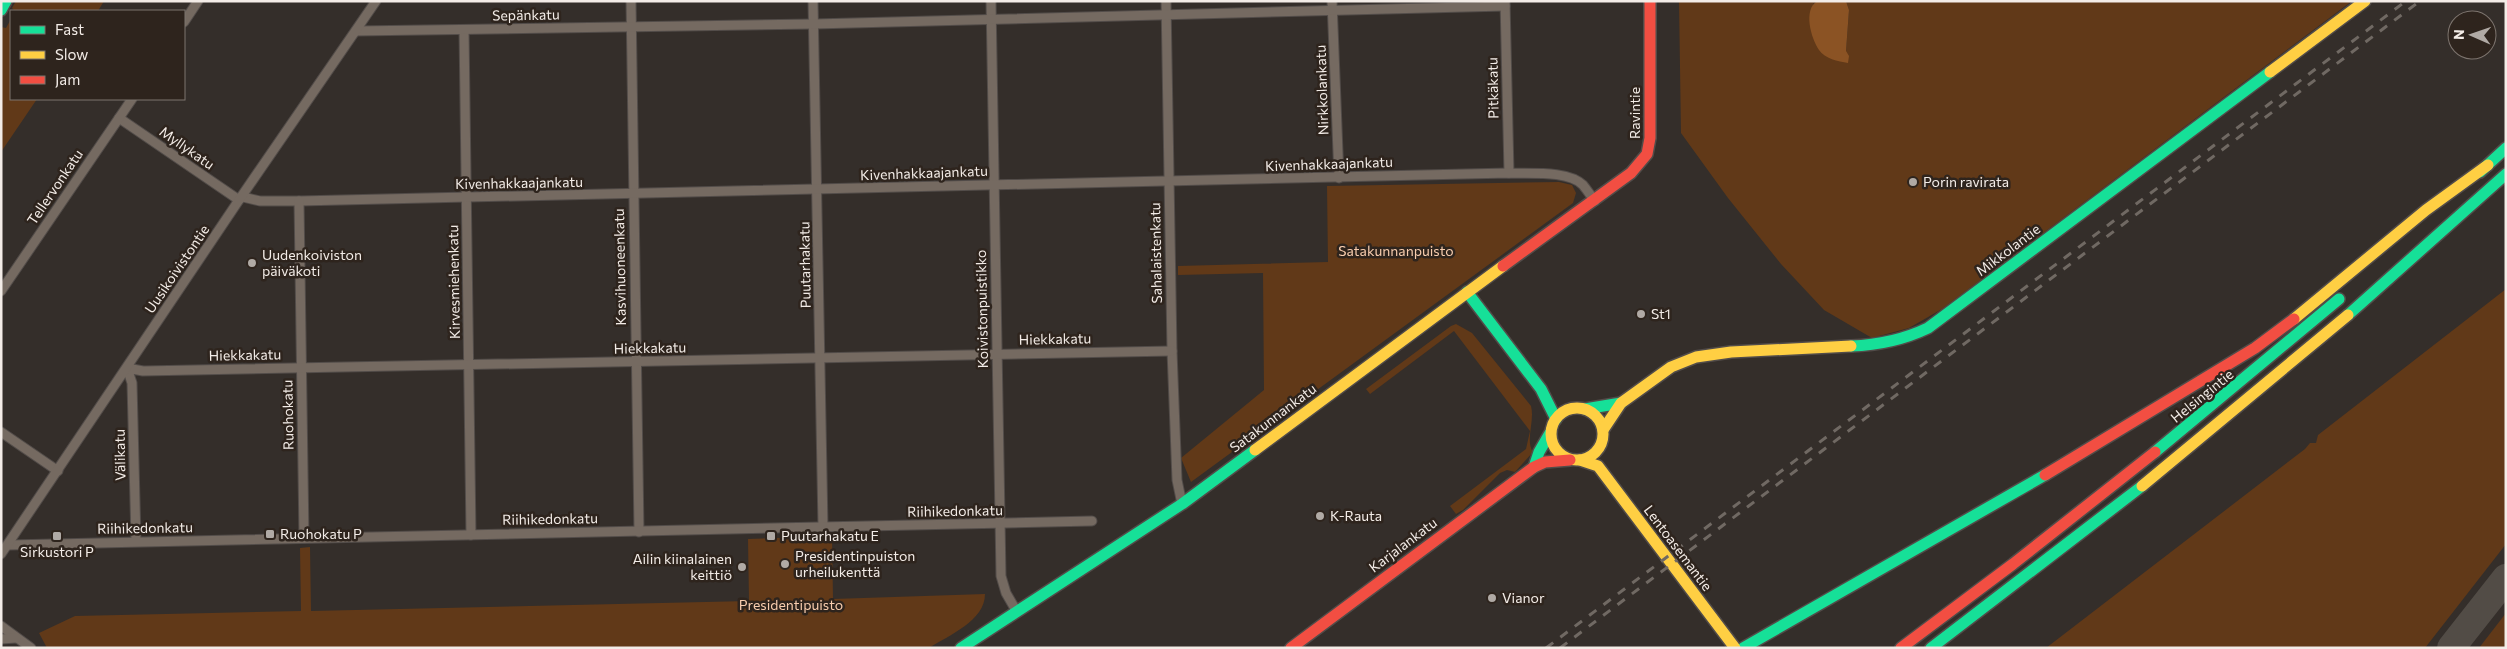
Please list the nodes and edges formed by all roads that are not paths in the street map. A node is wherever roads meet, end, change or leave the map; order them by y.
1 (6, 1) edge
2 (198, 1) edge
3 (376, 1) edge
4 (631, 1) edge
5 (813, 1) edge
6 (991, 1) edge
7 (1166, 1) edge
8 (1332, 1) edge
9 (1650, 1) edge
10 (2365, 1) edge
11 (1505, 4) edge
12 (1, 10) edge
13 (1332, 12) junction
14 (1166, 15) junction
15 (991, 18) junction
16 (185, 20) edge
17 (814, 24) junction
18 (631, 26) junction
19 (464, 30) junction
20 (356, 31) junction
21 (131, 100) edge
22 (119, 118) junction
23 (2506, 148) edge
24 (2488, 165) junction
25 (1509, 173) junction
26 (2506, 174) edge
27 (1339, 178) junction
28 (1169, 183) junction
29 (993, 185) junction
30 (817, 190) junction
31 (634, 194) junction
32 (466, 198) junction
33 (241, 199) junction
34 (299, 201) junction
35 (1595, 201) junction
36 (2359, 281) dead end
37 (1, 291) edge
38 (1467, 292) junction
39 (2345, 294) dead end
40 (1172, 351) junction
41 (997, 354) junction
42 (821, 359) junction
43 (635, 362) junction
44 (468, 364) junction
45 (128, 368) junction
46 (301, 368) junction
47 (1540, 389) junction
48 (1621, 403) junction
49 (1585, 409) junction
50 (1568, 410) junction
51 (1556, 419) junction
52 (1603, 430) junction
53 (1, 432) edge
54 (1550, 433) junction
55 (1602, 443) junction
56 (1575, 460) junction
57 (1598, 466) junction
58 (1534, 467) junction
59 (58, 471) junction
60 (1182, 504) junction
61 (1092, 521) dead end
62 (1000, 524) junction
63 (823, 527) junction
64 (639, 532) junction
65 (471, 535) junction
66 (304, 538) junction
67 (136, 542) junction
68 (9, 545) junction
69 (1, 554) edge
70 (1017, 612) junction
71 (1, 626) edge
72 (16, 638) junction
73 (1, 639) edge
74 (1933, 646) edge
75 (31, 648) edge
76 (962, 648) edge
77 (1291, 648) edge
78 (1735, 648) edge
79 (1744, 648) edge
80 (1901, 648) edge

1 - 12 main road
2 - 16 street
3 - 20 street, Uusikoivistontie
4 - 18 street, Kasvihuoneenkatu
5 - 17 street, Puutarhakatu
6 - 15 street, Koivistonpuistikko
7 - 14 street, Sahalaistenkatu
8 - 13 street, Nirkkolankatu
9 - 35 main road, Ravintie
10 - 48 main road, Mikkolantie
11 - 13 street, Sepänkatu
11 - 25 street, Pitkäkatu
13 - 14 street, Sepänkatu
13 - 27 street, Nirkkolankatu
14 - 15 street, Sepänkatu
14 - 28 street, Sahalaistenkatu
15 - 17 street, Sepänkatu
15 - 29 street, Koivistonpuistikko
17 - 18 street, Sepänkatu
17 - 30 street, Puutarhakatu
18 - 19 street, Sepänkatu
18 - 31 street, Kasvihuoneenkatu
19 - 20 street, Sepänkatu
19 - 32 street, Kirvesmiehenkatu
20 - 33 street, Uusikoivistontie
21 - 22 street, Tellervonkatu
22 - 33 street, Myllykatu
22 - 37 street, Tellervonkatu
23 - 24 main road
24 - 36 main road
24 - 79 main road
25 - 27 street, Kivenhakkaajankatu
25 - 35 street, Kivenhakkaajankatu
26 - 74 main road
27 - 28 street, Kivenhakkaajankatu
28 - 29 street, Kivenhakkaajankatu
28 - 40 street, Sahalaistenkatu
29 - 30 street, Kivenhakkaajankatu
29 - 41 street, Koivistonpuistikko
30 - 31 street, Kivenhakkaajankatu
30 - 42 street, Puutarhakatu
31 - 32 street, Kivenhakkaajankatu
31 - 43 street, Kasvihuoneenkatu
32 - 34 street, Kivenhakkaajankatu
32 - 44 street, Kirvesmiehenkatu
33 - 34 street, Kivenhakkaajankatu
33 - 45 street, Uusikoivistontie
34 - 46 street, Ruohokatu
35 - 38 main road, Satakunnankatu
38 - 47 main road
38 - 60 main road, Satakunnankatu
39 - 80 main road, Helsingintie
40 - 41 street, Hiekkakatu
40 - 60 street, Sahalaistenkatu
41 - 42 street, Hiekkakatu
41 - 62 street, Koivistonpuistikko
42 - 43 street, Hiekkakatu
42 - 63 street, Puutarhakatu
43 - 44 street, Hiekkakatu
43 - 64 street, Kasvihuoneenkatu
44 - 46 street, Hiekkakatu
44 - 65 street, Kirvesmiehenkatu
45 - 46 street, Hiekkakatu
45 - 59 street, Uusikoivistontie
45 - 67 street, Välikatu
46 - 66 street, Ruohokatu
47 - 50 main road
47 - 51 main road
48 - 49 main road
48 - 52 main road
49 - 50 main road
49 - 52 main road
50 - 51 main road
51 - 54 main road
52 - 55 main road
53 - 59 street
54 - 56 main road
54 - 58 main road
55 - 56 main road
55 - 57 main road
56 - 57 main road
56 - 58 main road, Karjalankatu
57 - 78 main road, Lentoasemantie
58 - 77 main road, Karjalankatu
59 - 68 street, Uusikoivistontie
60 - 70 main road, Satakunnankatu
61 - 62 street, Riihikedonkatu
62 - 63 street, Riihikedonkatu
62 - 70 street, Koivistonpuistikko
63 - 64 street, Riihikedonkatu
64 - 65 street, Riihikedonkatu
65 - 66 street, Riihikedonkatu
66 - 67 street, Riihikedonkatu
67 - 68 street, Riihikedonkatu
68 - 69 street, Uusikoivistontie
70 - 76 main road, Satakunnankatu
71 - 72 street
72 - 73 street
72 - 75 street

